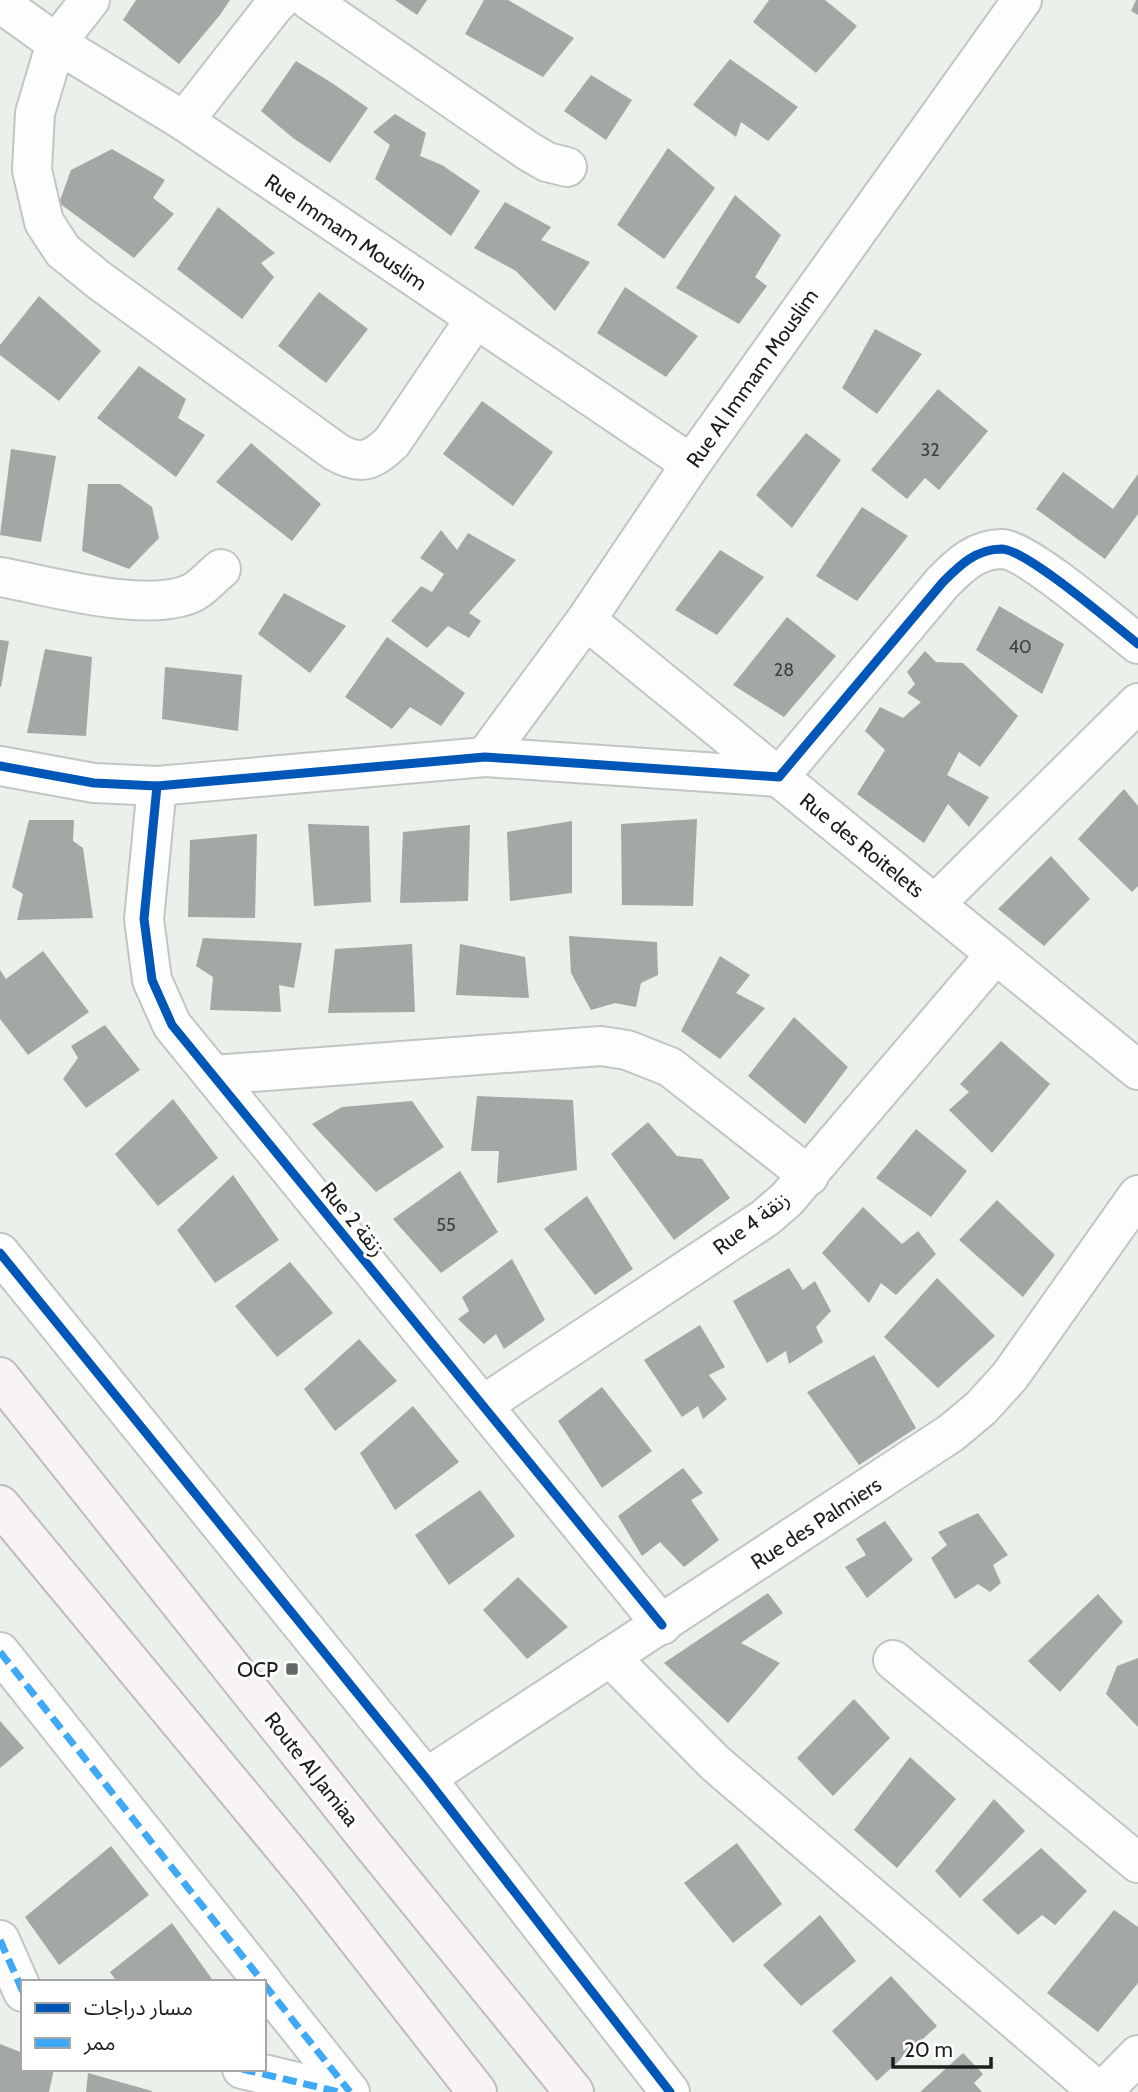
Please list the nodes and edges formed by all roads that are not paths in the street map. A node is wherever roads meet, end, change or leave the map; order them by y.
1 (90, 0) edge
2 (280, 0) edge
3 (309, 0) edge
4 (1022, 0) edge
5 (0, 3) edge
6 (56, 43) junction
7 (184, 121) junction
8 (567, 167) dead end
9 (475, 319) junction
10 (691, 464) junction
11 (222, 569) dead end
12 (0, 577) edge
13 (586, 621) junction
14 (1138, 644) edge
15 (1137, 705) edge
16 (485, 757) junction
17 (0, 766) edge
18 (779, 777) junction
19 (157, 786) junction
20 (935, 904) junction
21 (996, 954) junction
22 (1138, 1070) edge
23 (214, 1075) junction
24 (808, 1176) junction
25 (1138, 1195) edge
26 (0, 1254) edge
27 (0, 1377) edge
28 (484, 1405) junction
29 (0, 1505) edge
30 (662, 1625) junction
31 (0, 1653) edge
32 (610, 1657) junction
33 (893, 1660) dead end
34 (426, 1779) junction
35 (1138, 1863) edge
36 (0, 1940) edge
37 (261, 1980) edge
38 (266, 1987) edge
39 (21, 1988) edge
40 (1138, 2054) edge
41 (250, 2071) edge
42 (339, 2092) edge
43 (350, 2092) edge
44 (477, 2092) edge
45 (574, 2092) edge
46 (670, 2092) edge
47 (1100, 2092) edge

1 - 6 street
2 - 7 street
3 - 8 street
4 - 10 street, Rue Al Immam Mouslim
5 - 6 street, Rue Immam Mouslim
6 - 7 street, Rue Immam Mouslim
6 - 9 street
7 - 9 street, Rue Immam Mouslim
9 - 10 street, Rue Immam Mouslim
10 - 13 street, Rue Al Immam Mouslim
11 - 12 street
13 - 16 street, Rue Al Immam Mouslim
13 - 18 street, Rue des Roitelets
14 - 18 street
15 - 20 street
16 - 18 street
16 - 19 street
17 - 19 street
18 - 20 street, Rue des Roitelets
19 - 23 street, Rue 2 زنقة
20 - 21 street, Rue des Roitelets
21 - 22 street, Rue des Roitelets
21 - 24 street, Rue 4 زنقة
23 - 24 street
23 - 28 street, Rue 2 زنقة
24 - 28 street, Rue 4 زنقة
25 - 30 street, Rue des Palmiers
26 - 34 street
27 - 45 main road, Route Al Jamiaa
28 - 30 street, Rue 2 زنقة
29 - 44 main road
30 - 32 street, Rue des Palmiers
31 - 37 street
32 - 34 street, Rue des Palmiers
32 - 47 street
33 - 35 street
34 - 46 street
36 - 39 street
38 - 43 street
40 - 47 street
41 - 42 street

